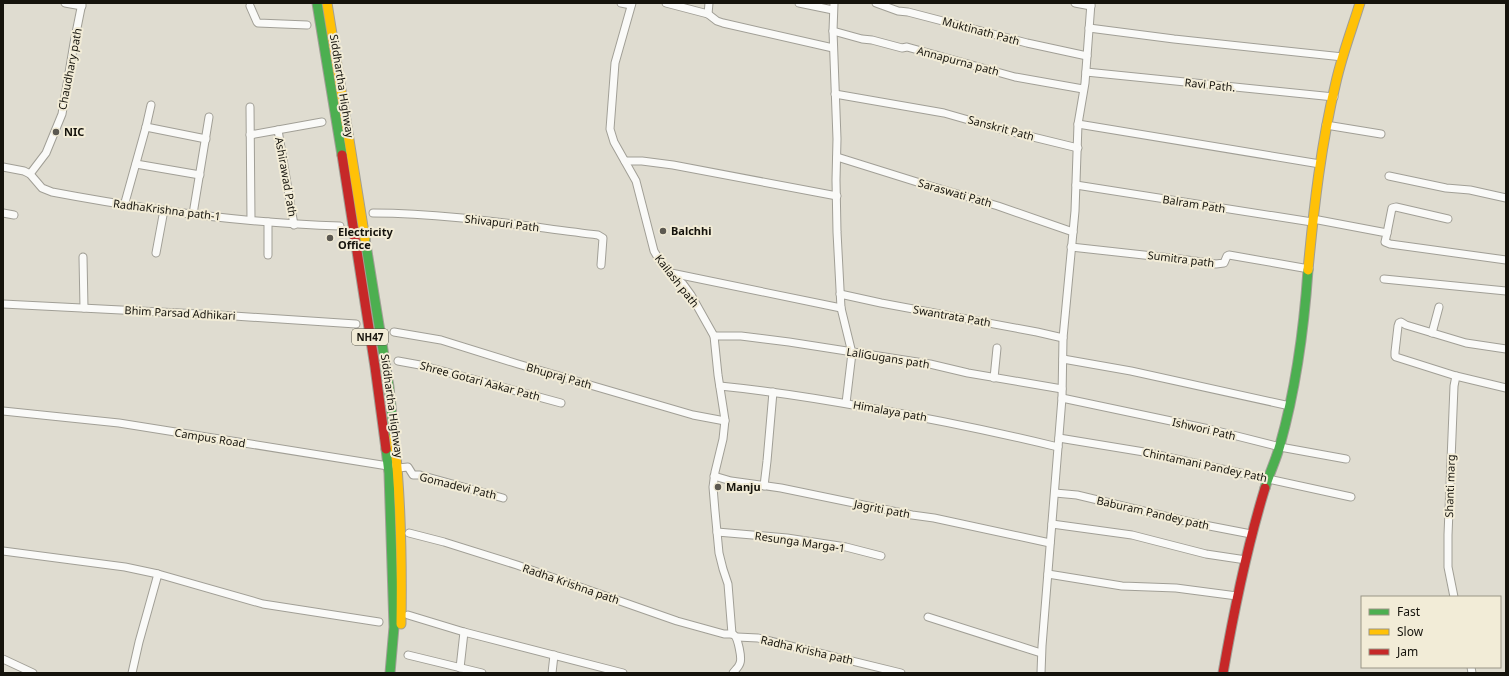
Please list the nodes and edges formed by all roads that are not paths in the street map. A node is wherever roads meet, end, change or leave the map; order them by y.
1 (65, 3) edge
2 (317, 3) edge
3 (327, 3) edge
4 (621, 3) edge
5 (666, 3) edge
6 (709, 3) edge
7 (799, 3) edge
8 (876, 3) edge
9 (1075, 3) edge
10 (1360, 3) edge
11 (82, 4) edge
12 (631, 4) edge
13 (1091, 5) edge
14 (250, 6) dead end
15 (834, 7) edge
16 (708, 14) junction
17 (307, 24) dead end
18 (1089, 28) junction
19 (833, 31) junction
20 (833, 48) junction
21 (1087, 56) junction
22 (1343, 57) junction
23 (1086, 72) junction
24 (1083, 89) junction
25 (835, 94) junction
26 (1334, 97) junction
27 (150, 105) dead end
28 (250, 106) dead end
29 (210, 117) dead end
30 (322, 122) dead end
31 (1078, 124) junction
32 (1326, 125) junction
33 (146, 127) junction
34 (278, 130) junction
35 (1381, 134) dead end
36 (250, 135) junction
37 (206, 138) junction
38 (1078, 148) junction
39 (837, 157) junction
40 (625, 161) junction
41 (136, 164) junction
42 (1320, 164) junction
43 (3, 167) edge
44 (30, 174) junction
45 (200, 175) junction
46 (1389, 176) dead end
47 (1076, 185) junction
48 (837, 196) junction
49 (1506, 198) edge
50 (124, 206) junction
51 (164, 210) junction
52 (3, 213) edge
53 (373, 213) dead end
54 (193, 214) junction
55 (14, 215) dead end
56 (1448, 219) dead end
57 (251, 220) junction
58 (1312, 221) junction
59 (268, 222) junction
60 (294, 225) junction
61 (340, 226) dead end
62 (1073, 232) junction
63 (1387, 233) junction
64 (1071, 247) junction
65 (156, 253) dead end
66 (268, 255) dead end
67 (84, 257) dead end
68 (1506, 260) edge
69 (601, 265) dead end
70 (1309, 269) junction
71 (670, 273) junction
72 (1384, 279) dead end
73 (1506, 291) edge
74 (840, 294) junction
75 (3, 304) edge
76 (1439, 307) dead end
77 (84, 308) junction
78 (841, 308) junction
79 (356, 324) dead end
80 (394, 332) dead end
81 (1432, 333) junction
82 (714, 336) junction
83 (1063, 338) junction
84 (997, 348) dead end
85 (1506, 349) edge
86 (852, 353) junction
87 (1063, 359) junction
88 (398, 361) dead end
89 (1456, 376) junction
90 (994, 378) junction
91 (720, 386) junction
92 (1506, 388) edge
93 (1062, 389) junction
94 (773, 392) junction
95 (1062, 398) junction
96 (561, 403) dead end
97 (846, 403) junction
98 (1290, 406) junction
99 (3, 411) edge
100 (725, 421) junction
101 (1059, 438) junction
102 (1058, 447) junction
103 (1280, 447) junction
104 (1346, 459) dead end
105 (388, 466) junction
106 (398, 468) junction
107 (413, 475) joint
108 (714, 476) junction
109 (1268, 478) junction
110 (764, 486) junction
111 (1054, 493) junction
112 (1351, 497) dead end
113 (503, 498) dead end
114 (1052, 524) junction
115 (717, 532) junction
116 (409, 533) dead end
117 (1251, 534) junction
118 (1050, 543) junction
119 (3, 551) edge
120 (881, 556) dead end
121 (1246, 560) junction
122 (158, 574) junction
123 (1048, 574) junction
124 (1238, 596) junction
125 (1454, 596) edge
126 (408, 615) dead end
127 (928, 617) dead end
128 (379, 622) dead end
129 (464, 632) junction
130 (734, 636) junction
131 (1041, 653) junction
132 (408, 655) dead end
133 (554, 655) junction
134 (3, 659) edge
135 (460, 668) junction
136 (33, 673) edge
137 (132, 673) edge
138 (390, 673) edge
139 (398, 673) edge
140 (482, 673) edge
141 (552, 673) edge
142 (622, 673) edge
143 (733, 673) edge
144 (901, 673) edge
145 (1041, 673) edge
146 (1223, 673) edge

1 - 11 street
2 - 105 main road, Siddhartha Highway / NH47
3 - 106 main road, Siddhartha Highway / NH47
4 - 12 street
5 - 16 street
6 - 16 street
7 - 15 street
8 - 21 street, Muktinath Path
9 - 13 street
10 - 22 main road
11 - 44 street, Chaudhary path
12 - 40 street, Kailash path
13 - 18 street
14 - 17 street
15 - 19 street
16 - 20 street
18 - 21 street
18 - 22 street
19 - 20 street
19 - 24 street, Annapurna path
20 - 25 street
21 - 23 street
22 - 26 main road
23 - 24 street
23 - 26 street, Ravi Path.
24 - 31 street
25 - 38 street, Sanskrit Path
25 - 39 street
26 - 32 main road
27 - 33 street
28 - 36 street
29 - 37 street
30 - 34 street
31 - 38 street
31 - 42 street
32 - 35 street
32 - 42 main road
33 - 37 street
33 - 41 street
34 - 36 street
34 - 60 street, Ashirawad Path
36 - 57 street
37 - 45 street
38 - 47 street
39 - 48 street
39 - 62 street, Saraswati Path
40 - 48 street
40 - 71 street, Kailash path
41 - 45 street
41 - 50 street
42 - 58 main road
43 - 44 street
44 - 50 street, RadhaKrishna path-1
45 - 54 street
46 - 49 street
47 - 58 street, Balram Path
47 - 62 street
48 - 74 street
50 - 51 street, RadhaKrishna path-1
51 - 54 street, RadhaKrishna path-1
51 - 65 street
52 - 55 street
53 - 69 street, Shivapuri Path
54 - 57 street, RadhaKrishna path-1
56 - 63 street
57 - 59 street, RadhaKrishna path-1
58 - 63 street, Balram Path
58 - 70 main road
59 - 60 street, RadhaKrishna path-1
59 - 66 street
60 - 61 street, RadhaKrishna path-1
62 - 64 street
63 - 68 street
64 - 70 street, Sumitra path
64 - 83 street
67 - 77 street
70 - 98 main road
71 - 78 street
71 - 82 street, Kailash path
72 - 73 street
74 - 78 street
74 - 83 street, Swantrata Path
75 - 77 street, Bhim Parsad Adhikari
76 - 81 street
77 - 79 street, Bhim Parsad Adhikari
78 - 86 street
80 - 100 street, Bhupraj Path
81 - 85 street
81 - 89 street
82 - 86 street, LaliGugans path
82 - 91 street, Kailash path
83 - 87 street
84 - 90 street
86 - 90 street, LaliGugans path
86 - 97 street
87 - 93 street
87 - 98 street
88 - 96 street, Shree Gotari Aakar Path
89 - 92 street
89 - 125 street, Shanti marg
90 - 93 street, LaliGugans path
91 - 94 street, Himalaya path
91 - 100 street, Kailash path
93 - 95 street
94 - 97 street, Himalaya path
94 - 110 street
95 - 101 street
95 - 103 street, Ishwori Path
97 - 102 street, Himalaya path
98 - 103 main road
99 - 105 street, Campus Road
100 - 108 street, Kailash path
101 - 102 street
101 - 109 street, Chintamani Pandey Path
102 - 111 street
103 - 104 street, Ishwori Path
103 - 109 main road
105 - 106 street, Campus Road
105 - 138 main road, Siddhartha Highway / NH47
106 - 107 street, Campus Road
106 - 139 main road, Siddhartha Highway / NH47
107 - 113 street, Gomadevi Path
108 - 110 street, Jagriti path
108 - 115 street, Kailash path
109 - 112 street, Chintamani Pandey Path
109 - 117 main road
110 - 118 street, Jagriti path
111 - 114 street
111 - 117 street, Baburam Pandey path
114 - 118 street
114 - 121 street
115 - 120 street, Resunga Marga-1
115 - 130 street, Kailash path
116 - 130 street, Radha Krishna path
117 - 121 main road
118 - 123 street
119 - 122 street
121 - 124 main road
122 - 128 street
122 - 137 street
123 - 124 street
123 - 131 street
124 - 146 main road
126 - 129 street
127 - 131 street
129 - 133 street
129 - 135 street
130 - 143 street, Kailash path
130 - 144 street, Radha Krisha path
131 - 145 street
132 - 135 street
133 - 141 street
133 - 142 street
134 - 136 street
135 - 140 street

